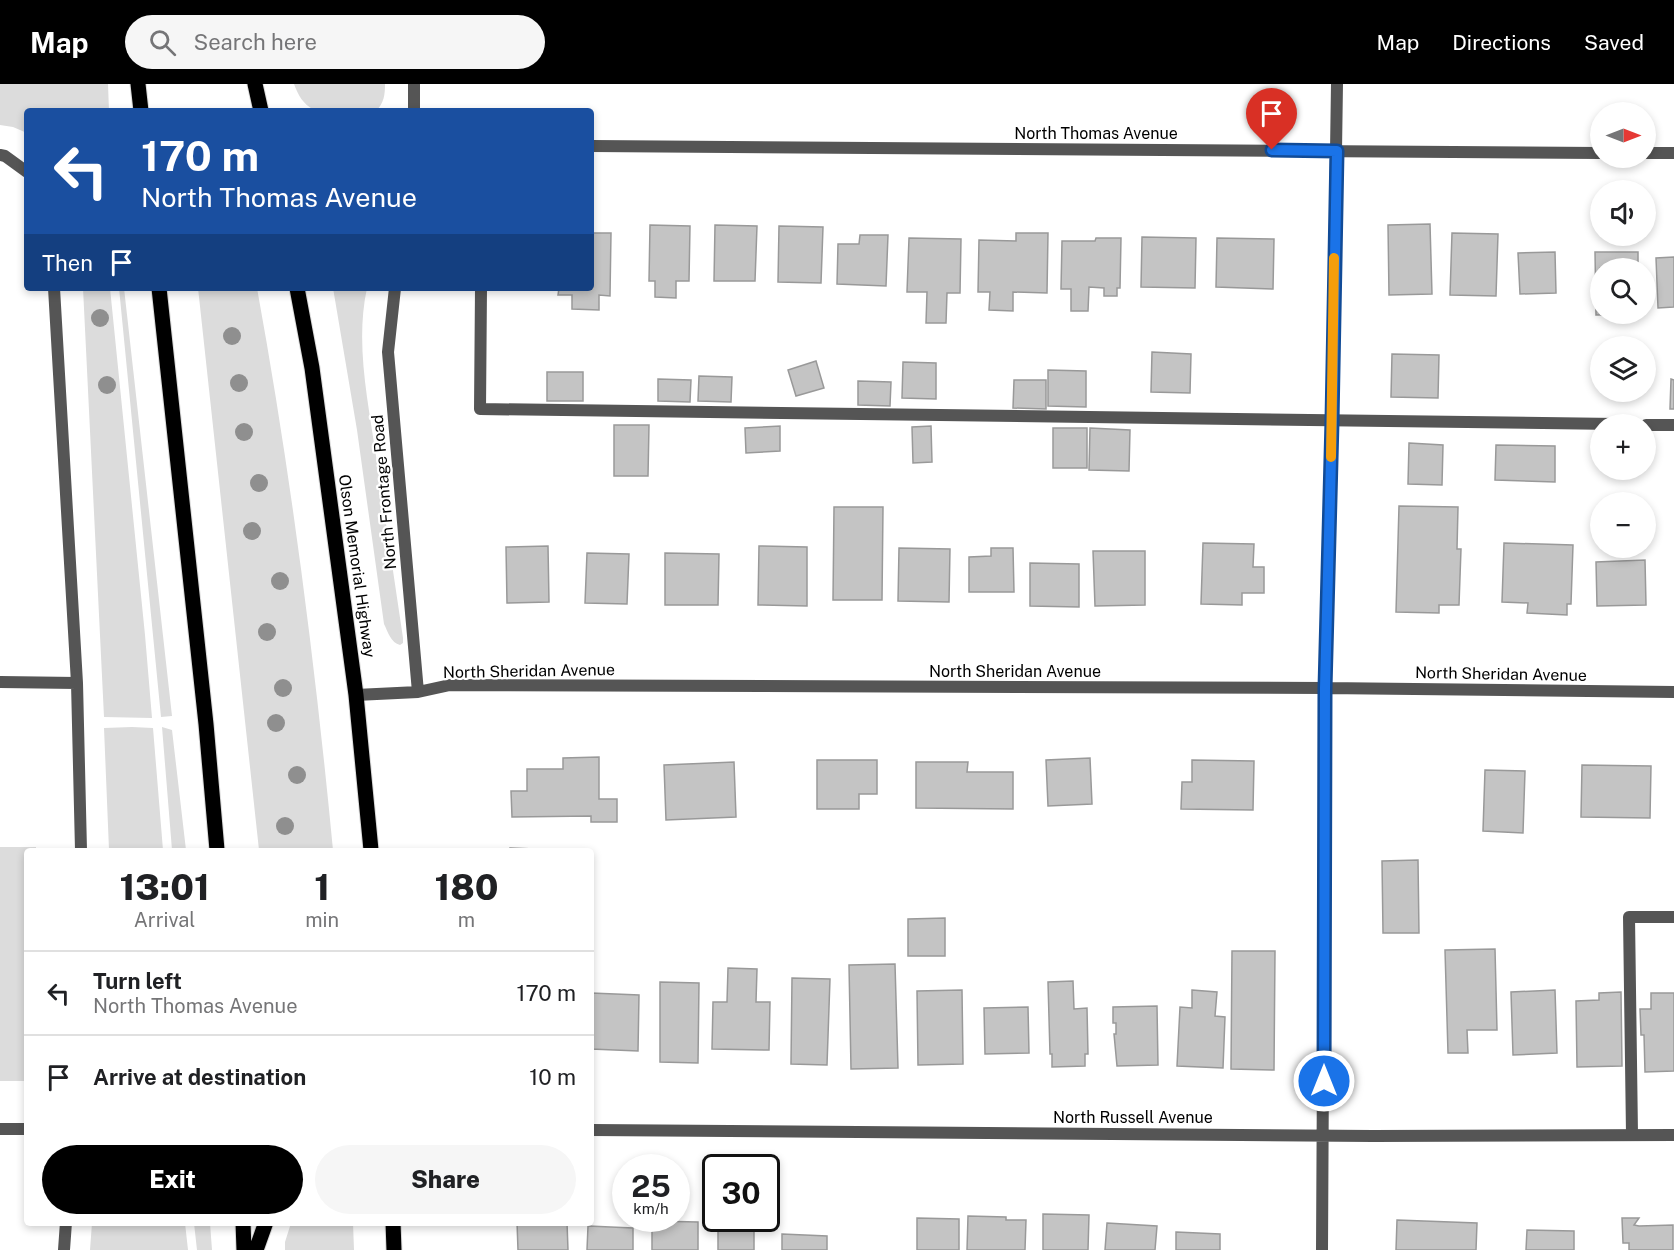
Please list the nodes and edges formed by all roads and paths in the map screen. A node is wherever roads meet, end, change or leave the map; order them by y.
1 (138, 84) edge
2 (255, 84) edge
3 (414, 84) edge
4 (1337, 84) edge
5 (141, 108) edge
6 (260, 108) edge
7 (414, 108) edge
8 (594, 146) edge
9 (1337, 151) junction
10 (1590, 153) edge
11 (1656, 153) edge
12 (1674, 153) edge
13 (0, 155) edge
14 (24, 170) edge
15 (54, 291) edge
16 (159, 291) edge
17 (298, 291) edge
18 (395, 291) edge
19 (481, 291) edge
20 (1332, 421) junction
21 (1590, 424) edge
22 (1656, 425) edge
23 (1674, 425) edge
24 (0, 682) edge
25 (77, 683) junction
26 (1325, 688) junction
27 (418, 692) junction
28 (1674, 692) edge
29 (356, 695) junction
30 (81, 848) edge
31 (217, 848) edge
32 (371, 848) edge
33 (1674, 917) edge
34 (0, 1128) edge
35 (24, 1129) edge
36 (594, 1130) edge
37 (1632, 1134) junction
38 (1323, 1135) junction
39 (1674, 1135) edge
40 (66, 1226) edge
41 (243, 1226) edge
42 (265, 1226) edge
43 (393, 1226) edge
44 (64, 1250) edge
45 (244, 1250) edge
46 (256, 1250) edge
47 (394, 1250) edge
48 (1322, 1250) edge

1 - 5 main road
2 - 6 main road
3 - 7 street
4 - 9 street
8 - 9 street, North Thomas Avenue
9 - 10 street, North Thomas Avenue
9 - 20 street
11 - 12 street
13 - 14 street
15 - 25 street
16 - 31 main road
17 - 29 main road, Olson Memorial Highway
18 - 27 street, North Frontage Road
19 - 20 street
20 - 21 street
20 - 26 street
22 - 23 street
24 - 25 street
25 - 30 street
26 - 27 street, North Sheridan Avenue
26 - 28 street, North Sheridan Avenue
26 - 38 street
27 - 29 street, North Sheridan Avenue
29 - 32 main road, Olson Memorial Highway
33 - 37 street
34 - 35 street
36 - 38 street, North Russell Avenue
37 - 38 street, North Russell Avenue
37 - 39 street, North Russell Avenue
38 - 48 street
40 - 44 street
41 - 45 main road
42 - 46 main road
43 - 47 main road

